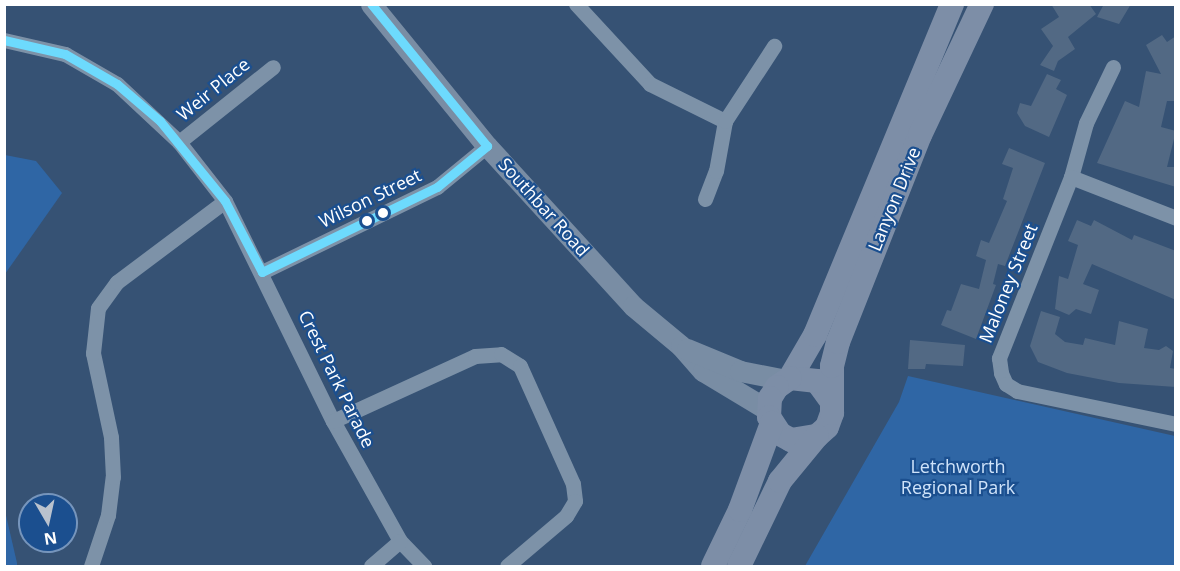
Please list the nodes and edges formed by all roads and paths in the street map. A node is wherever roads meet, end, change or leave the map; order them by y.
1 (371, 4) edge
2 (576, 4) edge
3 (952, 4) edge
4 (982, 4) edge
5 (4, 40) edge
6 (774, 46) dead end
7 (273, 67) dead end
8 (1113, 67) dead end
9 (725, 121) junction
10 (179, 142) junction
11 (487, 146) junction
12 (1071, 177) junction
13 (705, 198) dead end
14 (225, 201) junction
15 (1176, 218) edge
16 (262, 272) junction
17 (681, 346) junction
18 (788, 379) junction
19 (832, 402) junction
20 (770, 417) junction
21 (333, 421) junction
22 (1176, 424) edge
23 (817, 436) junction
24 (400, 541) junction
25 (91, 567) edge
26 (371, 567) edge
27 (424, 567) edge
28 (507, 567) edge
29 (713, 567) edge
30 (739, 567) edge

1 - 11 main road, Southbar Road
2 - 9 street
3 - 18 main road, Lanyon Drive
4 - 19 main road, Lanyon Drive
5 - 10 street, Crest Park Parade
6 - 9 street
7 - 10 street, Weir Place
8 - 12 street, Maloney Street
9 - 13 street
10 - 14 street, Crest Park Parade
11 - 16 street, Wilson Street
11 - 17 main road, Southbar Road
12 - 15 street
12 - 22 street, Maloney Street
14 - 16 street, Crest Park Parade
14 - 25 street
16 - 21 street, Crest Park Parade
17 - 18 main road, Southbar Road
17 - 20 main road, Southbar Road
18 - 19 main road
18 - 20 main road
19 - 23 main road
20 - 23 main road
20 - 29 main road
21 - 24 street, Crest Park Parade
21 - 28 street
23 - 30 main road
24 - 26 street
24 - 27 street, Crest Park Parade

